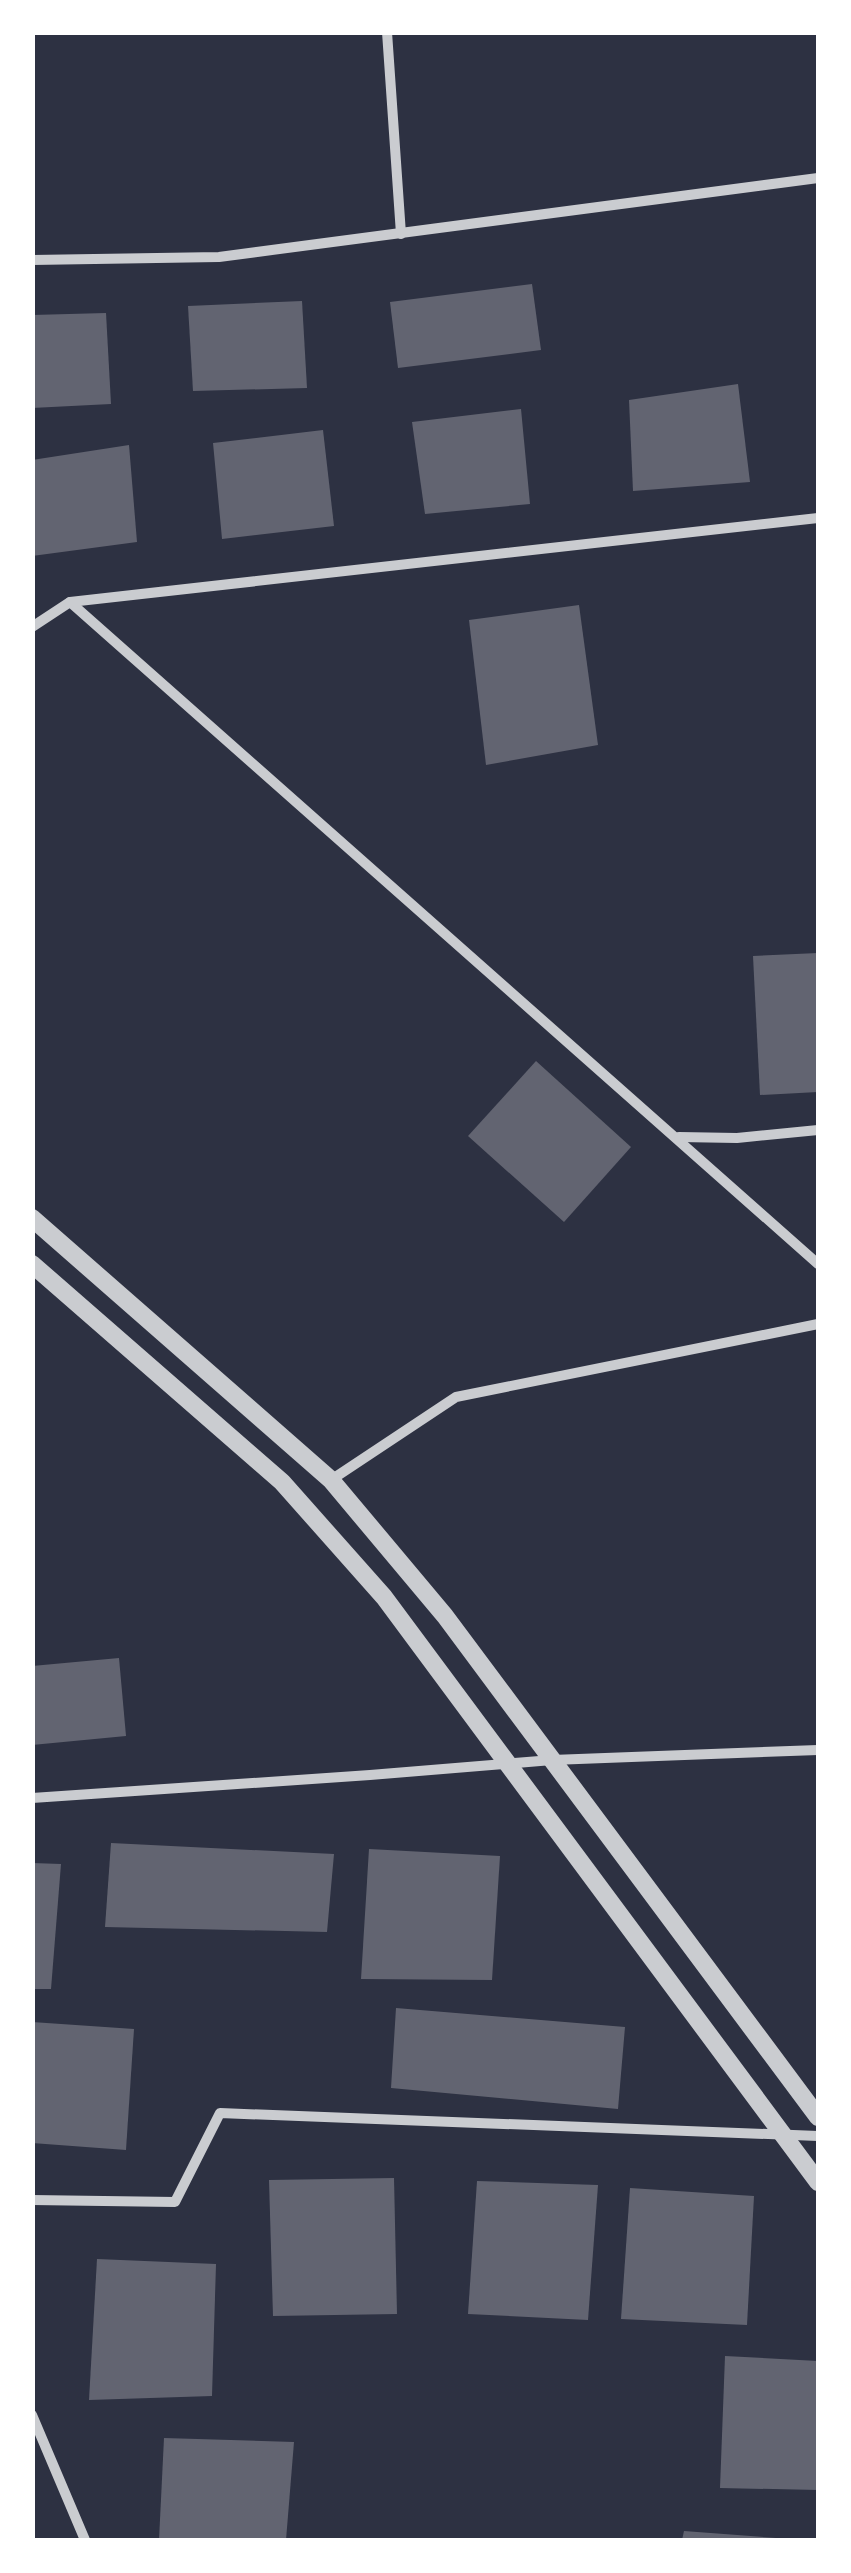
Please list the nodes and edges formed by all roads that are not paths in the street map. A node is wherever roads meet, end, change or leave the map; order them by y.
1 (387, 32) edge
2 (818, 178) edge
3 (401, 234) junction
4 (32, 260) edge
5 (818, 518) edge
6 (70, 602) junction
7 (32, 627) edge
8 (818, 1130) edge
9 (678, 1138) junction
10 (32, 1218) edge
11 (32, 1264) edge
12 (818, 1264) edge
13 (818, 1324) edge
14 (331, 1480) junction
15 (818, 1750) edge
16 (552, 1760) junction
17 (508, 1764) junction
18 (32, 1798) edge
19 (818, 2117) edge
20 (784, 2135) junction
21 (818, 2136) edge
22 (818, 2182) edge
23 (32, 2200) edge
24 (32, 2415) edge
25 (85, 2540) edge

1 - 3 street
2 - 3 street
3 - 4 street
5 - 6 street
6 - 7 street
6 - 9 street
8 - 9 street
9 - 12 street
10 - 14 street
11 - 17 street
13 - 14 street
14 - 16 street
15 - 16 street
16 - 17 street
16 - 19 street
17 - 18 street
17 - 20 street
20 - 21 street
20 - 22 street
20 - 23 street
24 - 25 street

